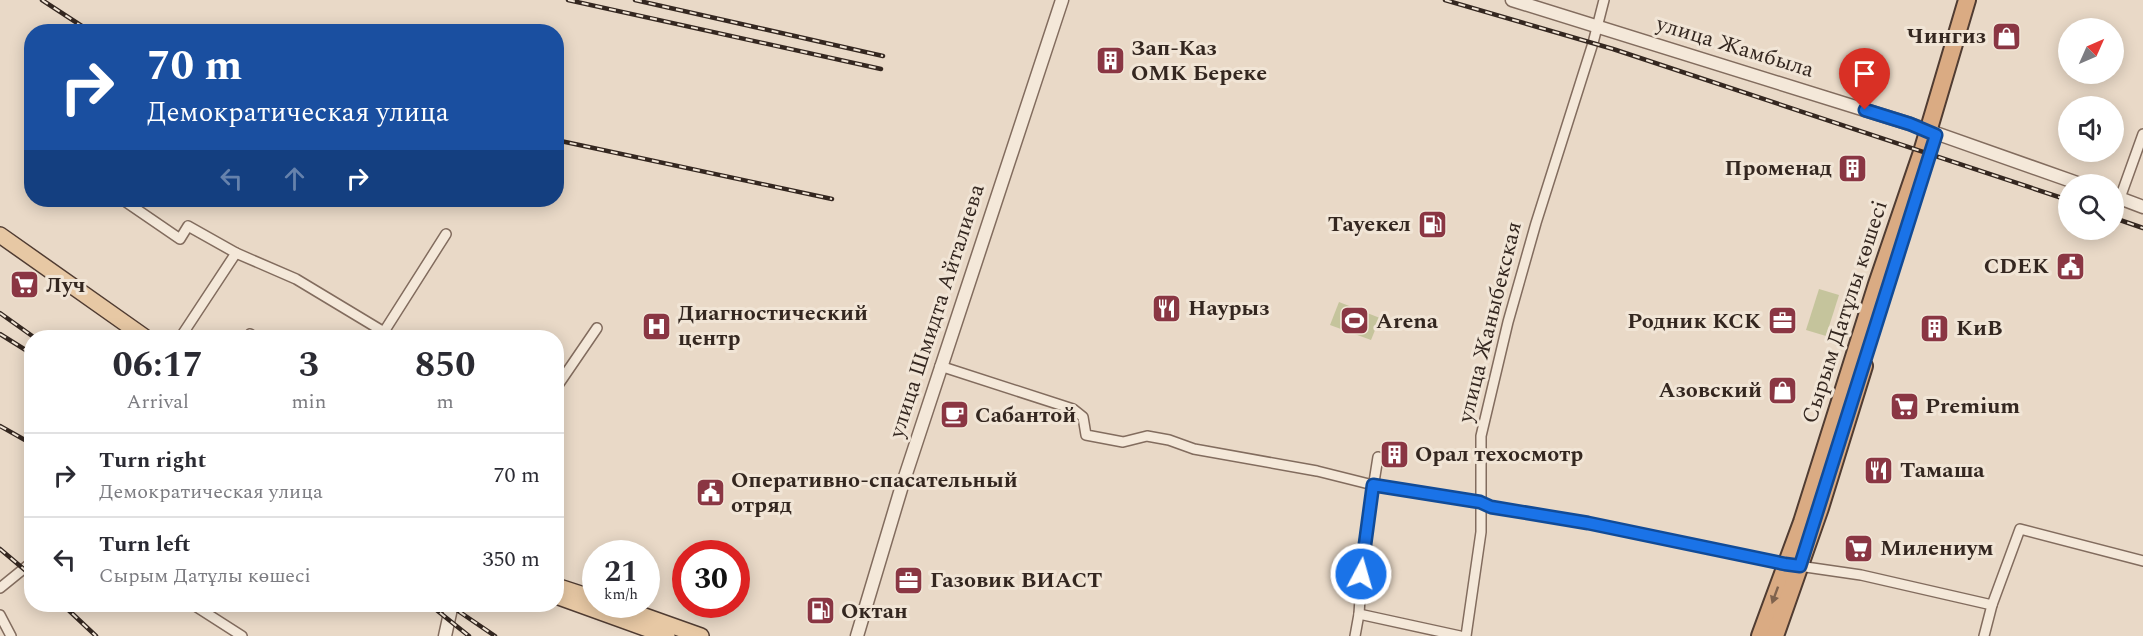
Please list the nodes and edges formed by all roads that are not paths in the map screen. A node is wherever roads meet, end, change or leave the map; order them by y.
1 (1062, 0) edge
2 (1512, 0) edge
3 (1604, 0) edge
4 (1967, 0) edge
5 (1979, 0) edge
6 (1597, 26) junction
7 (1932, 133) junction
8 (2143, 134) edge
9 (2058, 176) edge
10 (2124, 180) edge
11 (2124, 200) edge
12 (134, 207) edge
13 (2143, 207) edge
14 (446, 234) dead end
15 (0, 235) edge
16 (0, 246) edge
17 (236, 253) junction
18 (597, 328) dead end
19 (120, 330) edge
20 (135, 330) edge
21 (185, 330) edge
22 (376, 330) edge
23 (385, 330) edge
24 (940, 366) junction
25 (564, 376) edge
26 (1378, 457) dead end
27 (1373, 485) junction
28 (1480, 502) junction
29 (2143, 561) edge
30 (1793, 565) junction
31 (24, 568) edge
32 (0, 588) edge
33 (564, 588) edge
34 (582, 594) edge
35 (564, 599) edge
36 (1992, 605) junction
37 (204, 612) edge
38 (450, 612) edge
39 (1359, 614) junction
40 (0, 615) edge
41 (650, 618) edge
42 (11, 636) edge
43 (242, 636) edge
44 (445, 636) edge
45 (667, 636) edge
46 (700, 636) edge
47 (857, 636) edge
48 (1355, 636) edge
49 (1460, 636) edge
50 (1466, 636) edge
51 (1760, 636) edge
52 (1775, 636) edge
53 (1984, 636) edge

1 - 24 street, улица Шмидта Айталиева
2 - 6 street, улица Жамбыла
3 - 6 street, улица Жаныбекская
4 - 7 highway, Сырым Датұлы көшесі
5 - 7 highway, Сырым Датұлы көшесі
6 - 7 street, улица Жамбыла
6 - 28 street, улица Жаныбекская
7 - 9 street, улица Жамбыла
7 - 30 highway, Сырым Датұлы көшесі
8 - 10 street
11 - 13 street
12 - 17 street
14 - 23 street
15 - 20 main road
16 - 19 main road
17 - 21 street
17 - 22 street
18 - 25 street
24 - 27 street
24 - 47 street, улица Шмидта Айталиева
26 - 27 street
27 - 28 street
27 - 39 street
28 - 30 street
28 - 50 street, улица Жаныбекская
29 - 36 street
30 - 36 street
30 -> 51 highway, Сырым Датұлы көшесі
30 - 52 highway, Сырым Датұлы көшесі
31 - 32 street
33 - 34 main road
35 - 45 main road
36 - 53 street
37 - 43 street
38 - 44 street
39 - 48 street
39 - 49 street
40 - 42 street
41 - 46 main road

